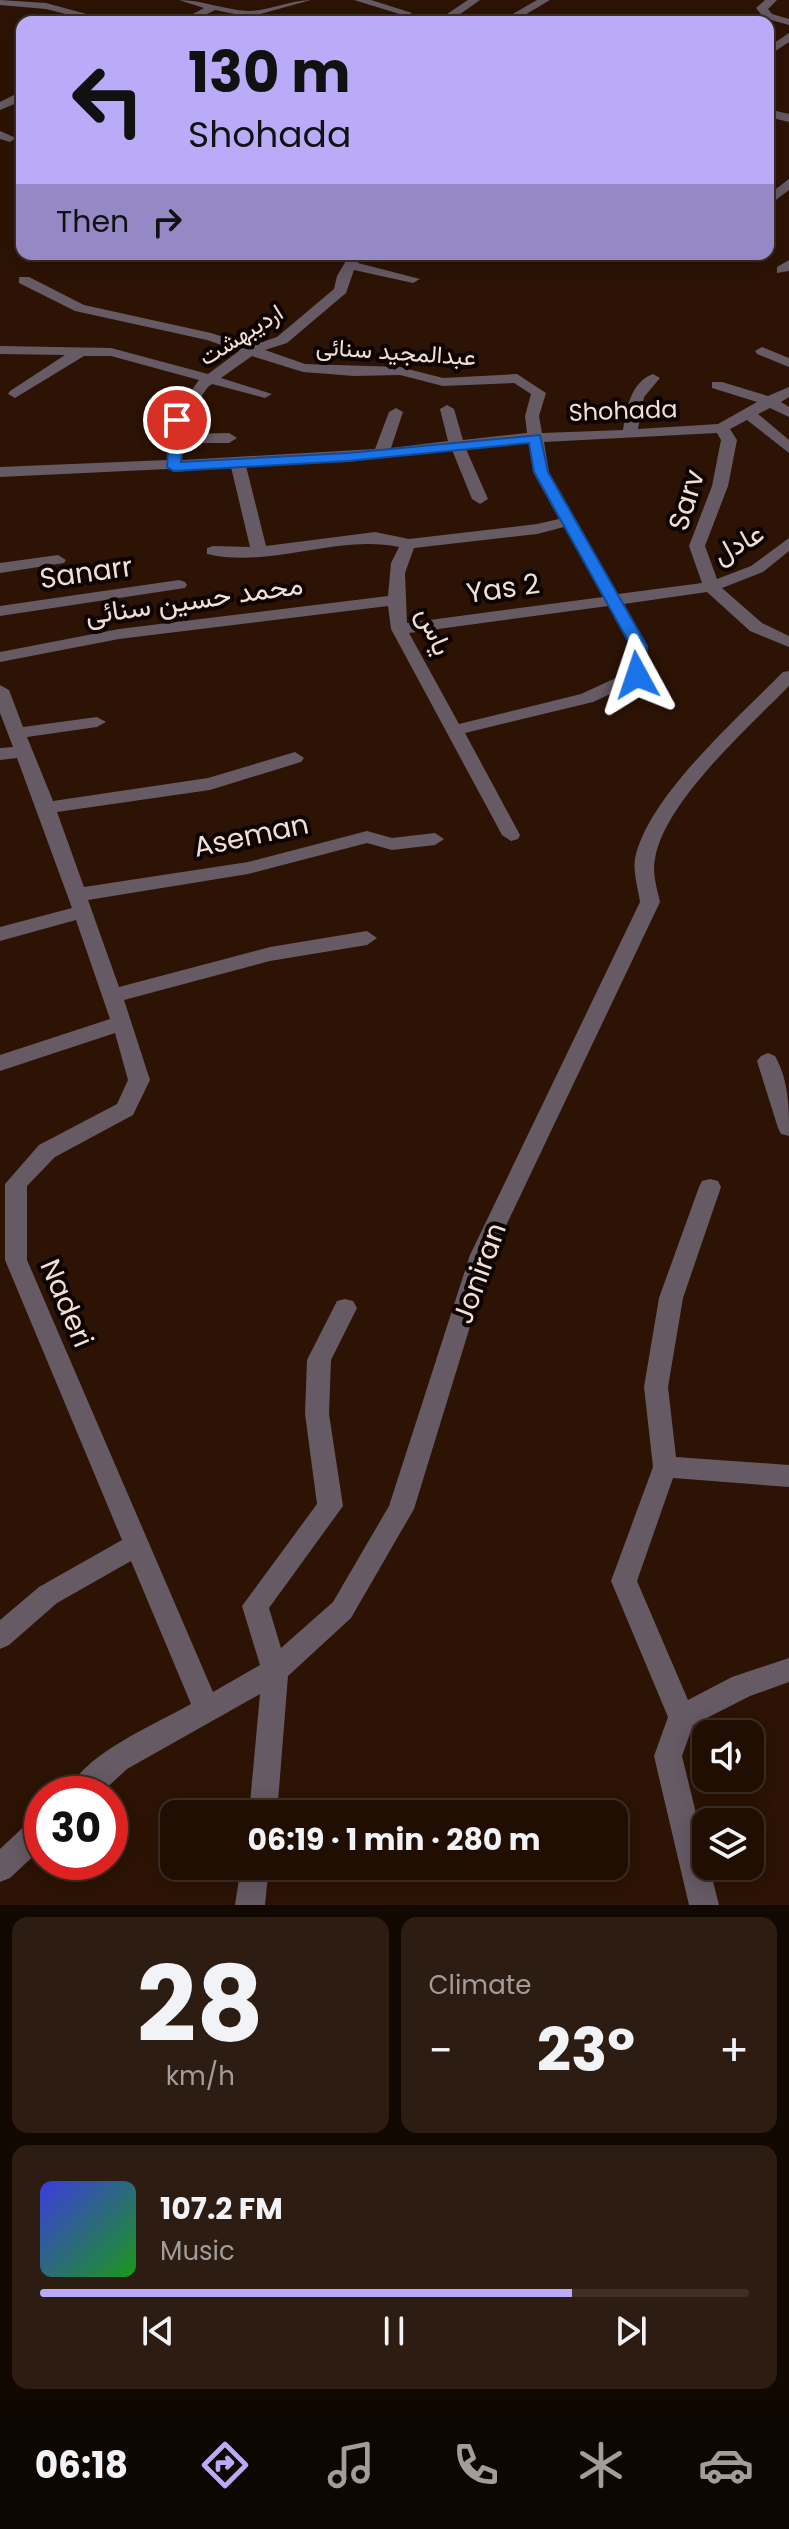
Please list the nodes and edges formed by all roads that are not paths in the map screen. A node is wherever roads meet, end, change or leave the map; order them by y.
1 (184, 0) edge
2 (306, 0) edge
3 (359, 0) edge
4 (475, 0) edge
5 (545, 0) edge
6 (772, 0) edge
7 (0, 2) edge
8 (421, 4) dead end
9 (213, 7) junction
10 (119, 10) dead end
11 (406, 13) junction
12 (82, 15) joint
13 (86, 16) edge
14 (112, 16) edge
15 (196, 16) edge
16 (399, 16) edge
17 (450, 16) edge
18 (516, 16) edge
19 (768, 16) edge
20 (354, 260) edge
21 (413, 279) dead end
22 (24, 280) dead end
23 (146, 342) junction
24 (0, 350) edge
25 (249, 351) junction
26 (762, 351) dead end
27 (80, 352) junction
28 (789, 363) edge
29 (653, 378) dead end
30 (208, 379) junction
31 (717, 385) dead end
32 (789, 391) edge
33 (15, 394) dead end
34 (265, 394) dead end
35 (771, 402) junction
36 (447, 409) dead end
37 (396, 412) dead end
38 (789, 413) edge
39 (748, 414) junction
40 (722, 428) junction
41 (629, 435) junction
42 (229, 438) dead end
43 (535, 438) junction
44 (176, 439) junction
45 (457, 445) junction
46 (789, 448) edge
47 (381, 453) junction
48 (238, 463) junction
49 (174, 467) junction
50 (0, 472) edge
51 (480, 499) dead end
52 (569, 521) junction
53 (789, 543) edge
54 (409, 544) junction
55 (213, 551) dead end
56 (259, 552) junction
57 (58, 560) dead end
58 (0, 568) edge
59 (179, 585) dead end
60 (711, 587) junction
61 (396, 600) junction
62 (613, 600) junction
63 (0, 611) edge
64 (399, 629) junction
65 (789, 642) edge
66 (0, 657) edge
67 (789, 676) edge
68 (0, 690) edge
69 (97, 722) dead end
70 (455, 730) junction
71 (20, 742) junction
72 (0, 754) edge
73 (295, 758) dead end
74 (46, 808) junction
75 (511, 835) dead end
76 (435, 839) dead end
77 (80, 904) junction
78 (0, 934) edge
79 (367, 938) dead end
80 (113, 996) junction
81 (122, 1023) junction
82 (768, 1061) dead end
83 (0, 1063) edge
84 (789, 1128) edge
85 (710, 1187) dead end
86 (345, 1308) dead end
87 (665, 1467) junction
88 (789, 1476) edge
89 (137, 1545) junction
90 (0, 1637) edge
91 (789, 1670) edge
92 (275, 1671) junction
93 (206, 1708) junction
94 (682, 1717) junction
95 (100, 1776) edge
96 (264, 1800) edge
97 (24, 1846) edge
98 (0, 1868) edge
99 (253, 1880) edge
100 (250, 1905) edge
101 (704, 1905) edge

1 - 9 street
2 - 9 street
3 - 11 street
4 - 17 street
5 - 18 street
6 - 19 street
7 - 12 street
8 - 11 street
9 - 15 street
10 - 14 street
11 - 16 street
12 - 13 street
20 - 21 street
20 - 25 street, اردیبهشت
22 - 23 street
23 - 25 street
23 - 27 street
23 - 30 street
24 - 27 street
25 - 30 street, اردیبهشت
25 - 43 street, عبدالمجید سنائی
26 - 28 street
27 - 33 street
29 - 41 street
30 - 34 street
30 - 44 street, اردیبهشت
31 - 35 street
32 - 35 street
35 - 38 street
35 - 39 street
36 - 45 street
37 - 47 street
39 - 40 street
39 - 46 street
40 - 41 street, Shohada
40 - 60 street, Sarv
41 - 43 street, Shohada
42 - 44 street
43 - 45 street, Shohada
43 - 52 street
44 - 49 street, اردیبهشت
45 - 47 street, Shohada
45 - 51 street
47 - 48 street, Shohada
48 - 49 street, Shohada
48 - 56 street
49 - 50 street, Shohada
52 - 54 street
52 - 62 street
53 - 60 street, عادل
54 - 56 street
54 - 61 street, یاس
55 - 56 street
57 - 58 street
59 - 63 street, Sanarr
60 - 62 street, عادل
60 - 65 street, Sarv
61 - 64 street, یاس
61 - 66 street, محمد حسین سنائی
62 - 64 street, Yas 2
62 - 70 street
64 - 70 street, یاس
67 - 92 street, Joniran
68 - 71 street, Naderi
69 - 71 street
70 - 75 street, یاس
71 - 72 street
71 - 74 street, Naderi
73 - 74 street
74 - 77 street, Naderi
76 - 77 street, Aseman
77 - 78 street, Aseman
77 - 80 street, Naderi
79 - 80 street
80 - 81 street, Naderi
81 - 83 street
81 - 89 street, Naderi
82 - 84 street
85 - 87 street
86 - 92 street
87 - 88 street
87 - 94 street
89 - 90 street
89 - 93 street, Naderi
91 - 94 street
92 - 93 street, Joniran
92 - 96 street
93 - 95 street, Joniran
94 - 101 street
97 - 98 street
99 - 100 street

